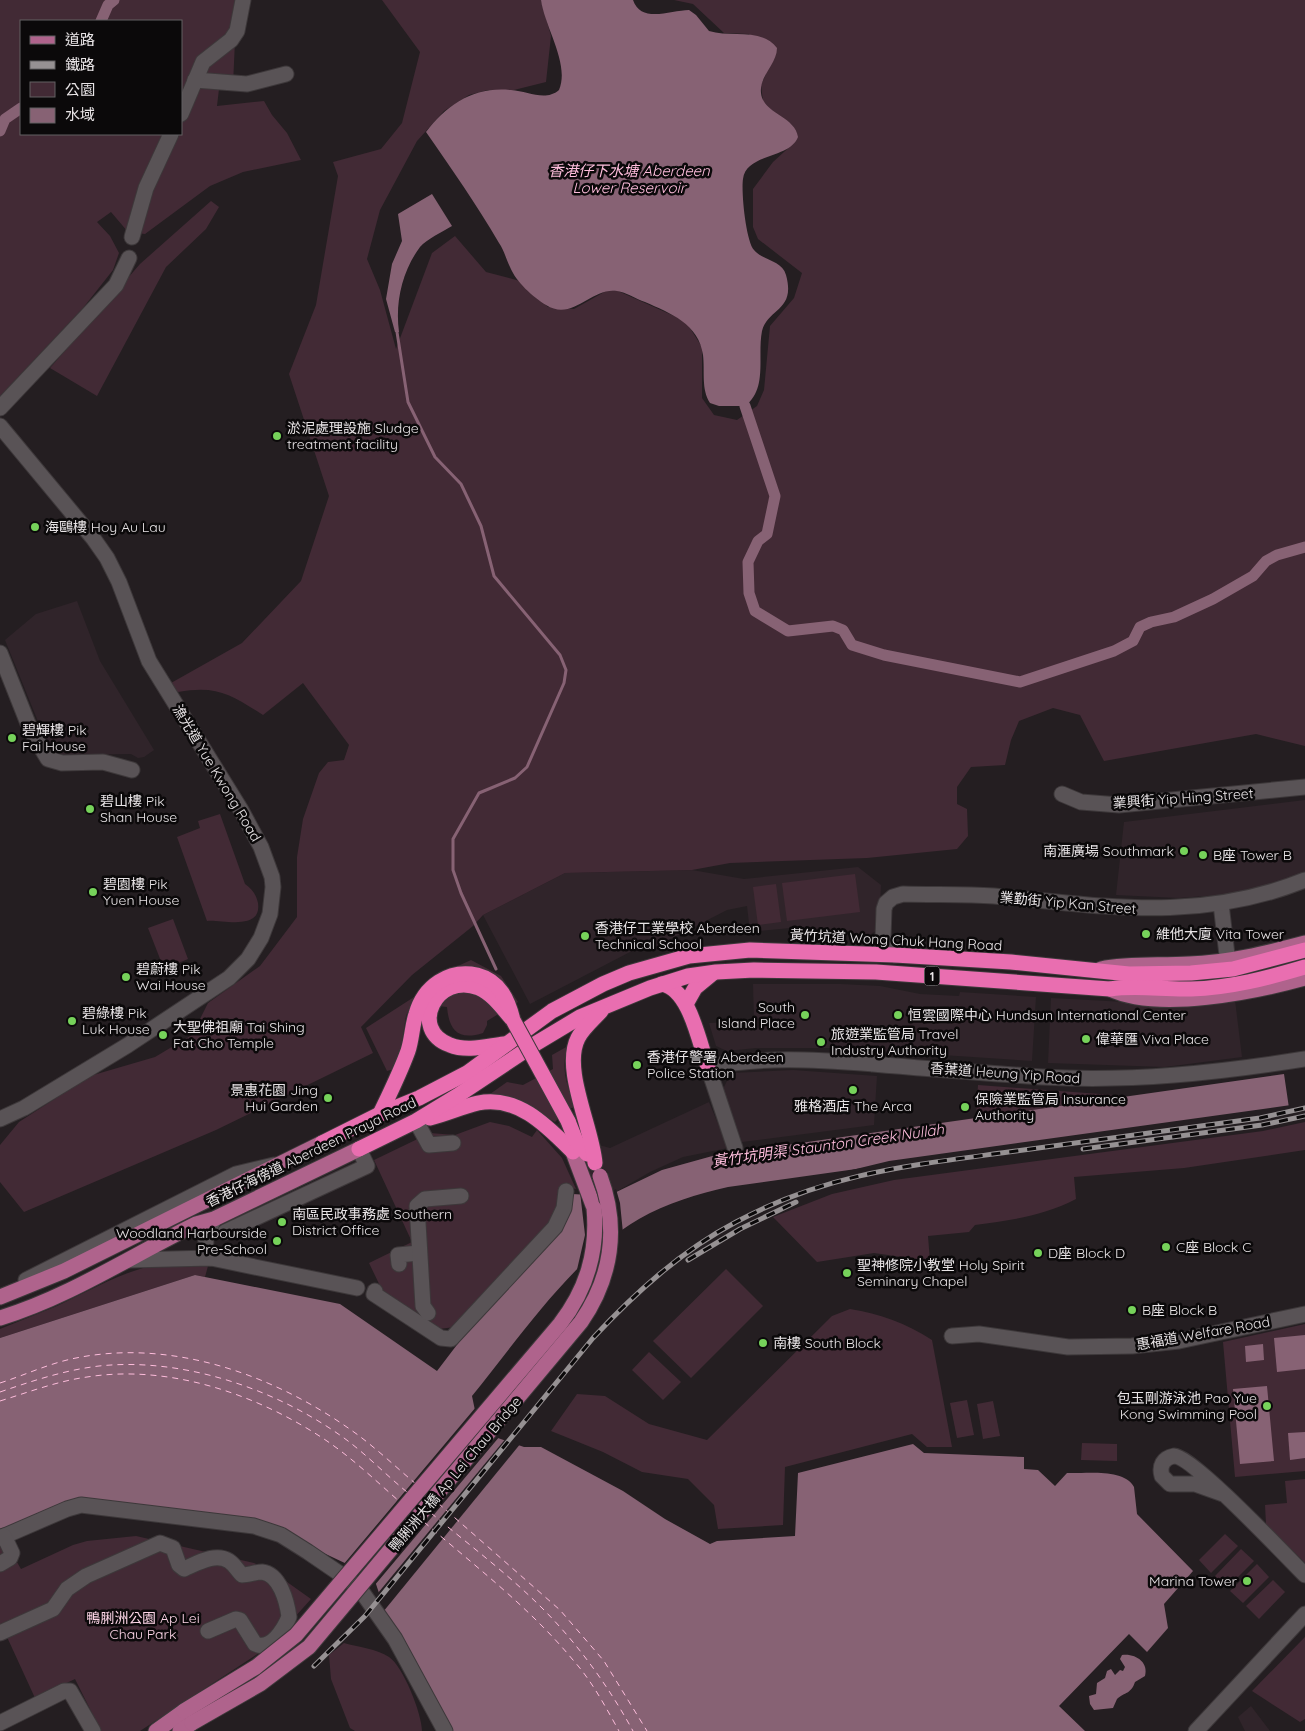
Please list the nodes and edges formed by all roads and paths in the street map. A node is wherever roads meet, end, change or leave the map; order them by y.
1 (243, 0) edge
2 (286, 74) dead end
3 (195, 80) junction
4 (182, 112) edge
5 (172, 135) edge
6 (132, 238) dead end
7 (129, 258) dead end
8 (0, 408) edge
9 (0, 426) edge
10 (0, 653) edge
11 (132, 770) dead end
12 (1305, 787) edge
13 (1062, 794) dead end
14 (1305, 880) edge
15 (1220, 904) junction
16 (1305, 943) edge
17 (1305, 950) edge
18 (894, 955) junction
19 (1227, 955) dead end
20 (1305, 967) edge
21 (1100, 969) junction
22 (716, 972) junction
23 (1305, 978) edge
24 (662, 984) junction
25 (1110, 989) junction
26 (686, 1004) junction
27 (424, 1007) junction
28 (604, 1008) junction
29 (504, 1044) junction
30 (1305, 1059) edge
31 (1272, 1065) junction
32 (708, 1067) junction
33 (1305, 1070) edge
34 (380, 1114) junction
35 (0, 1119) edge
36 (416, 1120) junction
37 (453, 1142) dead end
38 (322, 1143) joint
39 (574, 1146) junction
40 (735, 1148) dead end
41 (359, 1149) junction
42 (594, 1163) junction
43 (566, 1191) dead end
44 (461, 1196) dead end
45 (214, 1219) junction
46 (225, 1232) dead end
47 (419, 1253) junction
48 (211, 1258) junction
49 (130, 1260) junction
50 (399, 1264) dead end
51 (357, 1288) dead end
52 (374, 1292) dead end
53 (1, 1297) edge
54 (428, 1313) dead end
55 (1305, 1314) edge
56 (0, 1318) edge
57 (952, 1336) dead end
58 (1223, 1494) dead end
59 (2, 1537) edge
60 (0, 1564) edge
61 (1305, 1575) edge
62 (1305, 1614) edge
63 (208, 1630) dead end
64 (0, 1633) edge
65 (185, 1722) edge
66 (1, 1724) edge
67 (92, 1731) edge
68 (156, 1731) edge
69 (445, 1731) edge
70 (1196, 1731) edge

1 - 3 street
2 - 3 street
3 - 4 street
5 - 6 street
7 - 8 street
9 - 35 street, 漁光道 Yue Kwong Road
10 - 11 street
12 - 13 street, 業興街 Yip Hing Street
14 - 15 street, 業勤街 Yip Kan Street
15 - 18 street, 業勤街 Yip Kan Street
15 - 19 street
16 - 21 main road, 黃竹坑道 Wong Chuk Hang Road
17 - 21 highway, 1
18 - 21 highway, 黃竹坑道 Wong Chuk Hang Road / 1
18 - 29 highway, 黃竹坑道 Wong Chuk Hang Road / 1
20 - 25 highway, 1
22 - 24 highway, 1
22 - 25 highway, 1
22 - 26 highway
23 - 25 main road
24 - 26 highway
24 - 28 highway, 1
26 - 32 highway
27 - 29 highway
27 - 34 highway
27 - 39 highway, bridge
28 - 36 highway, 香港仔海傍道 Aberdeen Praya Road / 1
28 - 42 highway
29 - 34 highway, 香港仔海傍道 Aberdeen Praya Road / 1
30 - 31 street, 香葉道 Heung Yip Road
31 - 32 street, 香葉道 Heung Yip Road
31 - 33 street, 香葉道 Heung Yip Road
32 - 40 street
34 - 38 highway, 香港仔海傍道 Aberdeen Praya Road / 1
36 - 37 street
36 - 39 highway
36 - 41 highway, 香港仔海傍道 Aberdeen Praya Road / 1
38 - 53 main road, 香港仔海傍道 Aberdeen Praya Road
39 - 42 highway
39 - 65 main road, 鴨脷洲大橋 Ap Lei Chau Bridge, bridge
41 - 45 main road, 香港仔海傍道 Aberdeen Praya Road
41 - 46 street
42 - 65 main road, 鴨脷洲大橋 Ap Lei Chau Bridge, bridge
43 - 52 street
44 - 47 street
45 - 48 street
45 - 49 main road, 香港仔海傍道 Aberdeen Praya Road
47 - 50 street
47 - 54 street
48 - 49 street
48 - 51 street
49 - 56 main road, 香港仔海傍道 Aberdeen Praya Road
55 - 57 street, 惠福道 Welfare Road
58 - 61 street
59 - 60 street
59 - 69 street
62 - 70 street
63 - 64 street
65 - 68 main road
66 - 67 street

